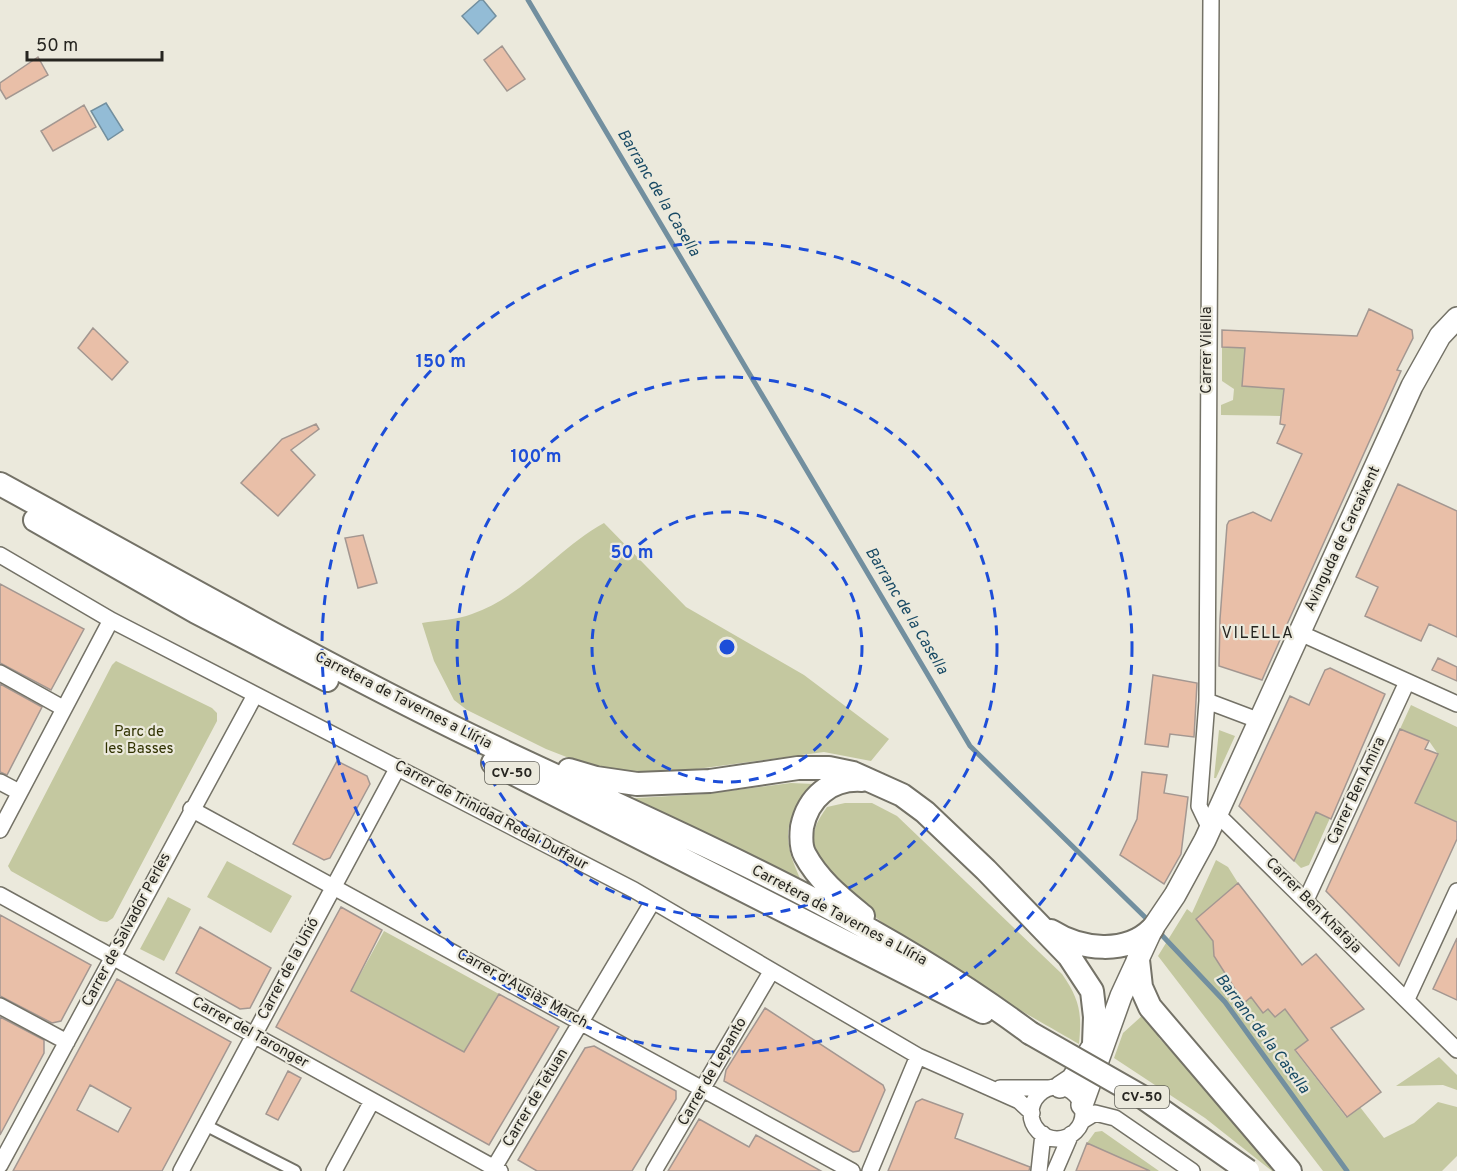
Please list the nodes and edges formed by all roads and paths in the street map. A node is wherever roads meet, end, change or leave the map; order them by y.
1 (1211, 0) edge
2 (1457, 318) edge
3 (0, 484) edge
4 (0, 500) edge
5 (0, 555) edge
6 (111, 620) junction
7 (1300, 633) junction
8 (311, 654) junction
9 (0, 673) edge
10 (1407, 681) junction
11 (255, 695) junction
12 (1207, 701) junction
13 (1457, 704) edge
14 (63, 708) junction
15 (1260, 721) junction
16 (398, 767) junction
17 (873, 780) junction
18 (0, 782) edge
19 (19, 792) junction
20 (191, 809) junction
21 (1214, 822) junction
22 (0, 830) edge
23 (334, 886) junction
24 (1457, 891) edge
25 (0, 895) edge
26 (1306, 900) junction
27 (653, 901) junction
28 (1031, 914) junction
29 (1143, 944) junction
30 (113, 957) junction
31 (916, 957) junction
32 (771, 972) junction
33 (1407, 999) junction
34 (0, 1006) edge
35 (1115, 1008) junction
36 (582, 1022) junction
37 (1030, 1033) junction
38 (254, 1034) junction
39 (67, 1042) junction
40 (1094, 1044) junction
41 (1457, 1050) edge
42 (918, 1056) junction
43 (978, 1084) junction
44 (1055, 1088) junction
45 (703, 1089) junction
46 (372, 1101) junction
47 (1032, 1113) junction
48 (1082, 1113) junction
49 (205, 1125) junction
50 (1043, 1134) junction
51 (1071, 1134) junction
52 (0, 1165) edge
53 (495, 1170) edge
54 (181, 1171) edge
55 (295, 1171) edge
56 (334, 1171) edge
57 (654, 1171) edge
58 (852, 1171) edge
59 (870, 1171) edge
60 (1039, 1171) edge
61 (1055, 1171) edge
62 (1192, 1171) edge
63 (1248, 1171) edge
64 (1290, 1171) edge

1 - 12 street, Carrer Vilella
2 - 7 main road, Avinguda de Carcaixent
3 - 8 main road, Carretera de Tavernes a Llíria / CV-50
4 - 37 main road, Carretera de Tavernes a Llíria / CV-50
5 - 6 street, Carrer de Trinidad Redal Duffaur
6 - 11 street, Carrer de Trinidad Redal Duffaur
6 - 14 street
7 - 10 street
7 - 15 main road, Avinguda de Carcaixent
8 - 17 main road
8 - 31 main road, Carretera de Tavernes a Llíria / CV-50
9 - 14 street
10 - 13 street
10 - 26 street, Carrer Ben Amira
11 - 16 street, Carrer de Trinidad Redal Duffaur
11 - 20 street, Carrer de Salvador Perles
12 - 15 street
12 - 21 street, Carrer Vilella
14 - 19 street
15 - 21 main road, Avinguda de Carcaixent
16 - 23 street, Carrer de la Unió
16 - 27 street, Carrer de Trinidad Redal Duffaur
17 - 28 main road
17 - 31 main road
18 - 19 street
19 - 22 street
20 - 23 street, Carrer d'Ausiàs March
20 - 30 street, Carrer de Salvador Perles
21 - 26 street, Carrer Ben Khafaja
21 - 29 main road, Avinguda de Carcaixent
23 - 36 street, Carrer d'Ausiàs March
23 - 38 street, Carrer de la Unió
24 - 33 street
25 - 30 street, Carrer del Taronger
26 - 33 street, Carrer Ben Khafaja
27 - 32 street, Carrer de Trinidad Redal Duffaur
27 - 36 street, Carrer de Tetuan
28 - 29 main road
28 - 40 main road
29 - 35 main road, Avinguda de Carcaixent
29 - 64 main road
30 - 38 street, Carrer del Taronger
30 - 39 street, Carrer de Salvador Perles
31 - 37 main road, Carretera de Tavernes a Llíria / CV-50
32 - 42 street, Carrer de Trinidad Redal Duffaur
32 - 45 street, Carrer de Lepanto
33 - 41 street, Carrer Ben Khafaja
34 - 39 street
35 - 40 main road
35 - 48 main road
36 - 45 street, Carrer d'Ausiàs March
36 - 53 street, Carrer de Tetuan
37 - 63 main road, Carretera de Tavernes a Llíria / CV-50, bridge
38 - 46 street, Carrer del Taronger
38 - 49 street, Carrer de la Unió
39 - 52 street, Carrer de Salvador Perles
40 - 44 main road
42 - 43 street, Carrer de Trinidad Redal Duffaur
42 - 59 street
43 - 44 street, Carrer de Trinidad Redal Duffaur
43 - 47 street, Carrer de Trinidad Redal Duffaur
44 - 47 street
44 - 48 street
45 - 57 street, Carrer de Lepanto
45 - 58 street, Carrer d'Ausiàs March
46 - 53 street, Carrer del Taronger
46 - 56 street
47 - 50 street
48 - 51 street
48 - 62 street
49 - 54 street, Carrer de la Unió
49 - 55 street
50 - 51 street
50 - 60 street
51 - 61 street

